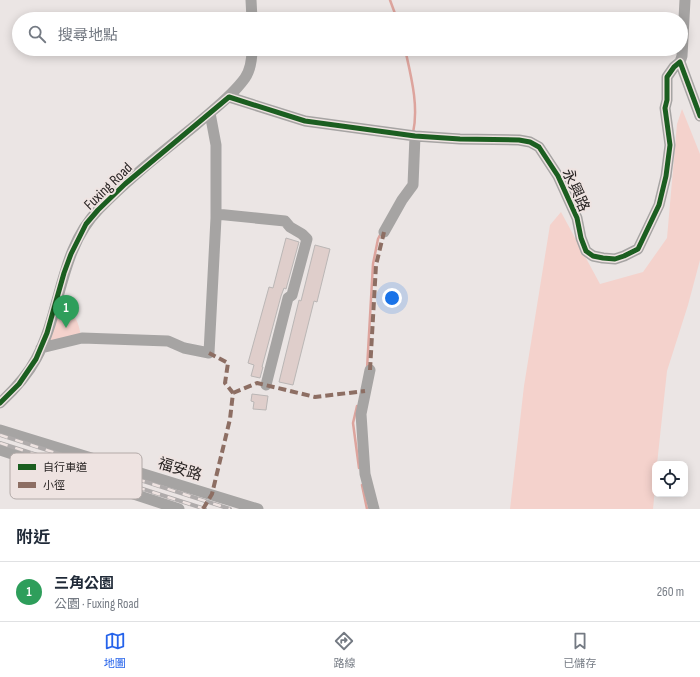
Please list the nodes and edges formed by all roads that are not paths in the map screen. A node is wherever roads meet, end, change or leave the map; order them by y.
1 (252, 0) edge
2 (685, 0) edge
3 (252, 12) edge
4 (684, 12) edge
5 (252, 56) edge
6 (682, 56) edge
7 (680, 62) junction
8 (229, 97) junction
9 (210, 113) junction
10 (700, 116) edge
11 (415, 136) junction
12 (216, 214) junction
13 (384, 232) dead end
14 (41, 348) junction
15 (370, 370) dead end
16 (266, 385) dead end
17 (0, 403) edge
18 (0, 430) edge
19 (0, 450) edge
20 (10, 453) edge
21 (75, 453) edge
22 (142, 473) edge
23 (142, 497) edge
24 (179, 509) edge
25 (258, 509) edge
26 (374, 509) edge

1 - 3 street
2 - 4 street
5 - 8 street, Fuxing Road
6 - 7 street
7 - 10 street
7 - 11 street, 永興路
8 - 9 street, Fuxing Road
8 - 11 street, 永興路
9 - 12 street
9 - 14 street, Fuxing Road
11 - 13 street
12 - 14 street
12 - 16 street
14 - 17 street, Fuxing Road
15 - 26 street
18 - 21 street, 福安路
19 - 20 street
22 - 25 street, 福安路
23 - 24 street

